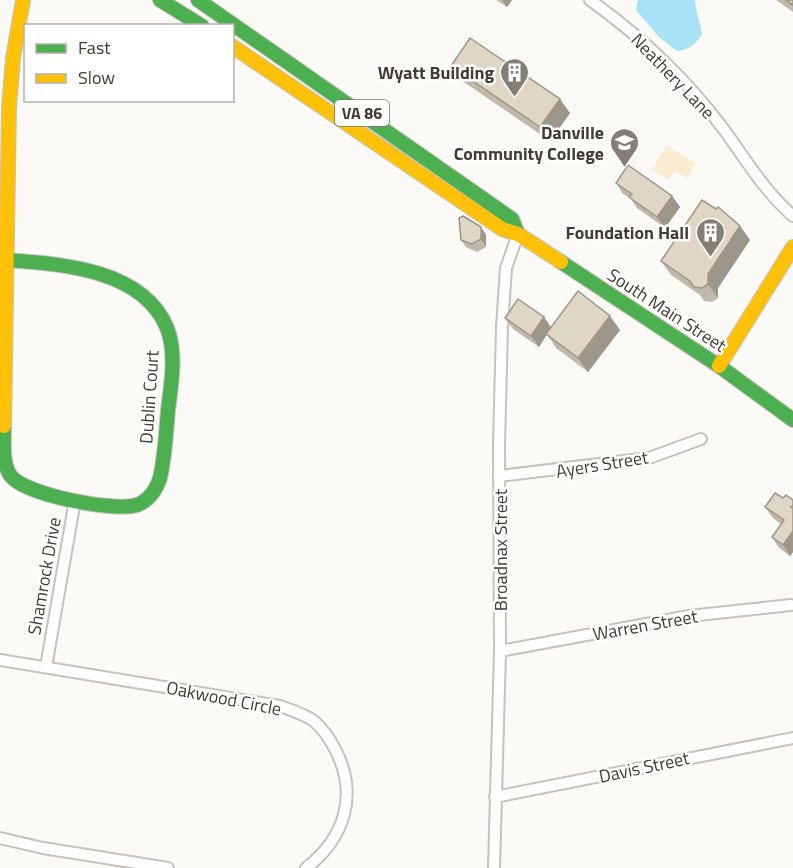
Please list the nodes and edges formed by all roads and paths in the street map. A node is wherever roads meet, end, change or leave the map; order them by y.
1 (23, 0) edge
2 (160, 0) edge
3 (198, 0) edge
4 (590, 0) edge
5 (199, 24) edge
6 (232, 24) edge
7 (234, 25) edge
8 (234, 47) edge
9 (793, 216) edge
10 (518, 234) junction
11 (793, 248) edge
12 (7, 260) junction
13 (719, 366) junction
14 (793, 420) edge
15 (701, 439) dead end
16 (499, 476) junction
17 (75, 500) junction
18 (792, 606) edge
19 (500, 651) junction
20 (0, 660) edge
21 (46, 667) junction
22 (793, 738) edge
23 (495, 797) junction
24 (0, 838) edge
25 (168, 868) edge
26 (306, 868) edge
27 (494, 868) edge

1 - 12 main road, Shamrock Drive
2 - 5 main road
3 - 6 main road, South Main Street / VA 86
4 - 9 street, Neathery Lane
7 - 10 main road, South Main Street / VA 86
8 - 10 main road, South Main Street / VA 86
10 - 13 main road, South Main Street / VA 86
10 - 16 street, Broadnax Street
11 - 13 main road
12 - 17 main road, Shamrock Drive
12 - 17 main road, Dublin Court
13 - 14 main road, South Main Street / VA 86
15 - 16 street, Ayers Street
16 - 19 street, Broadnax Street
17 - 21 street, Shamrock Drive
18 - 19 street, Warren Street
19 - 23 street, Broadnax Street
20 - 21 street, Oakwood Circle
21 - 26 street, Oakwood Circle
22 - 23 street, Davis Street
23 - 27 street, Broadnax Street
24 - 25 street

